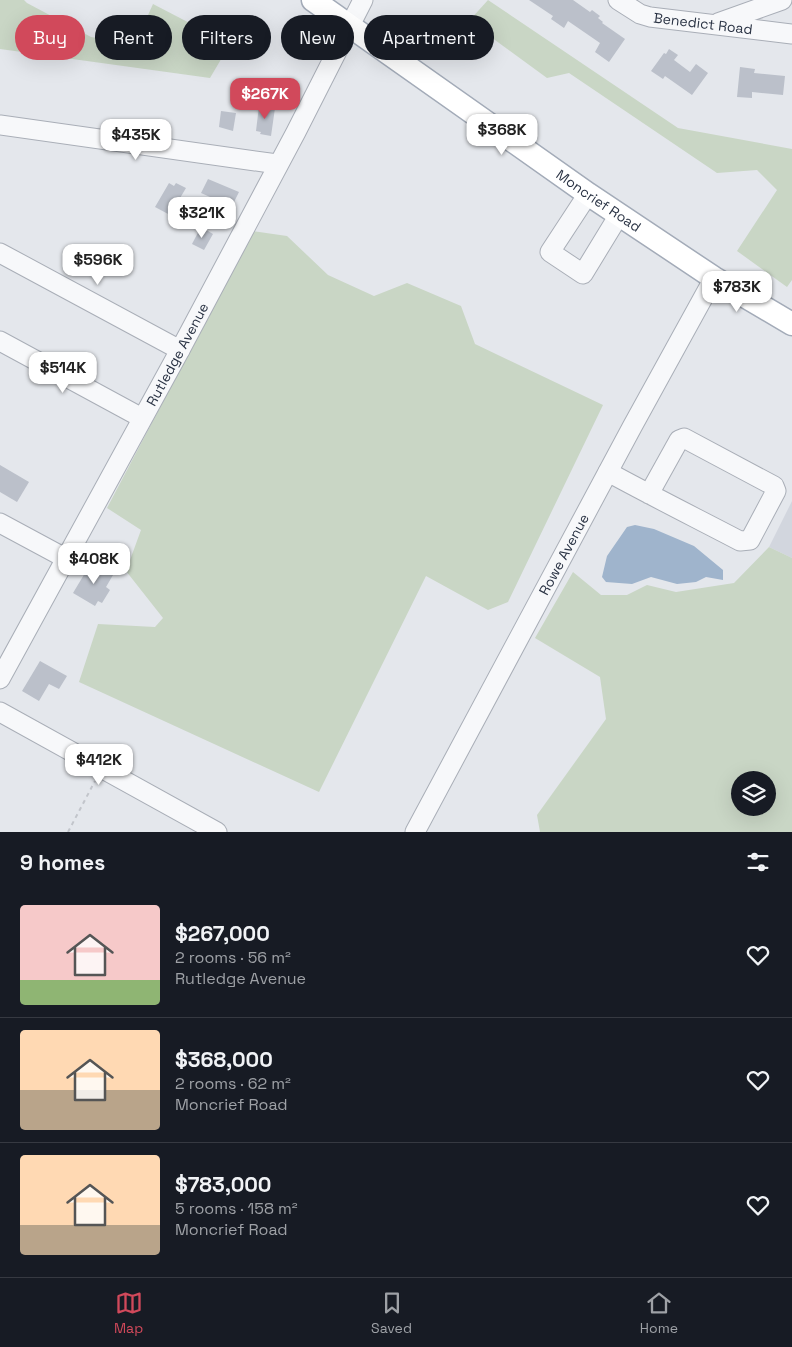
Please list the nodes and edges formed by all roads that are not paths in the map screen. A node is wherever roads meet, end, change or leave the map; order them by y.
1 (313, 0) edge
2 (363, 0) edge
3 (618, 0) edge
4 (782, 0) edge
5 (334, 15) edge
6 (354, 17) edge
7 (714, 24) junction
8 (354, 30) edge
9 (792, 34) edge
10 (332, 60) edge
11 (0, 125) edge
12 (278, 164) junction
13 (588, 194) junction
14 (619, 215) junction
15 (0, 253) edge
16 (714, 278) junction
17 (792, 324) edge
18 (0, 341) edge
19 (180, 350) junction
20 (142, 418) junction
21 (608, 472) junction
22 (649, 494) junction
23 (0, 523) edge
24 (66, 558) junction
25 (0, 679) edge
26 (0, 712) edge
27 (217, 832) edge
28 (415, 832) edge

1 - 5 main road, Moncrief Road
2 - 6 street, Rutledge Avenue
3 - 7 street, Benedict Road
4 - 7 street
7 - 9 street, Benedict Road
8 - 13 main road, Moncrief Road
10 - 12 street, Rutledge Avenue
11 - 12 street
12 - 19 street, Rutledge Avenue
13 - 14 main road, Moncrief Road
13 - 14 street
14 - 16 main road, Moncrief Road
15 - 19 street
16 - 17 main road, Moncrief Road
16 - 21 street, Rowe Avenue
18 - 20 street
19 - 20 street, Rutledge Avenue
20 - 24 street, Rutledge Avenue
21 - 22 street
21 - 28 street, Rowe Avenue
22 - 22 street
23 - 24 street
24 - 25 street, Rutledge Avenue
26 - 27 street

